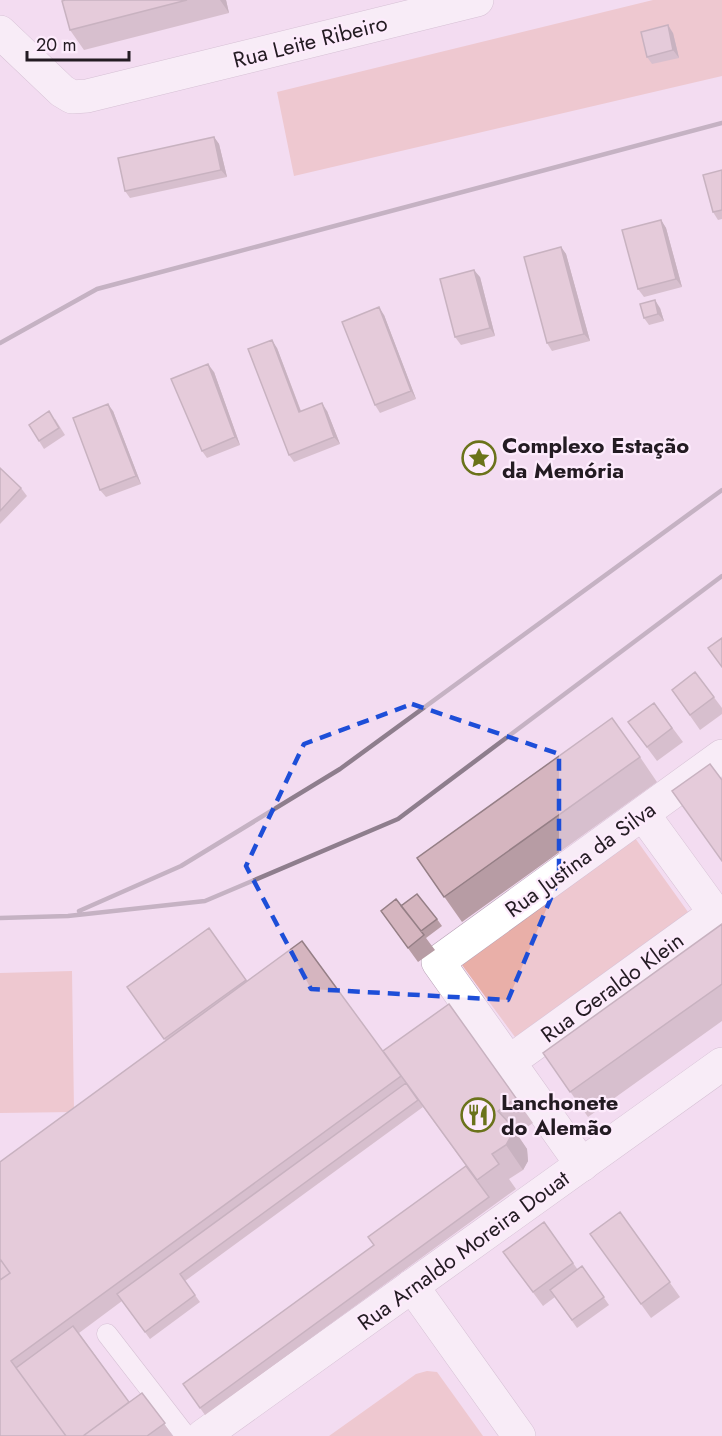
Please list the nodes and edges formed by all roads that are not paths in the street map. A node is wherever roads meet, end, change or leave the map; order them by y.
1 (477, 0) edge
2 (0, 32) edge
3 (722, 756) edge
4 (643, 814) junction
5 (509, 1062) junction
6 (722, 1064) edge
7 (582, 1165) junction
8 (412, 1286) junction
9 (107, 1334) dead end
10 (186, 1436) edge
11 (203, 1436) edge
12 (519, 1436) edge

1 - 2 street, Rua Leite Ribeiro
3 - 4 street, Rua Justina da Silva
4 - 5 street, Rua Justina da Silva
4 - 5 street, Rua Geraldo Klein
5 - 7 street
6 - 7 street, Rua Arnaldo Moreira Douat
7 - 8 street, Rua Arnaldo Moreira Douat
8 - 11 street, Rua Arnaldo Moreira Douat
8 - 12 street
9 - 10 lane

